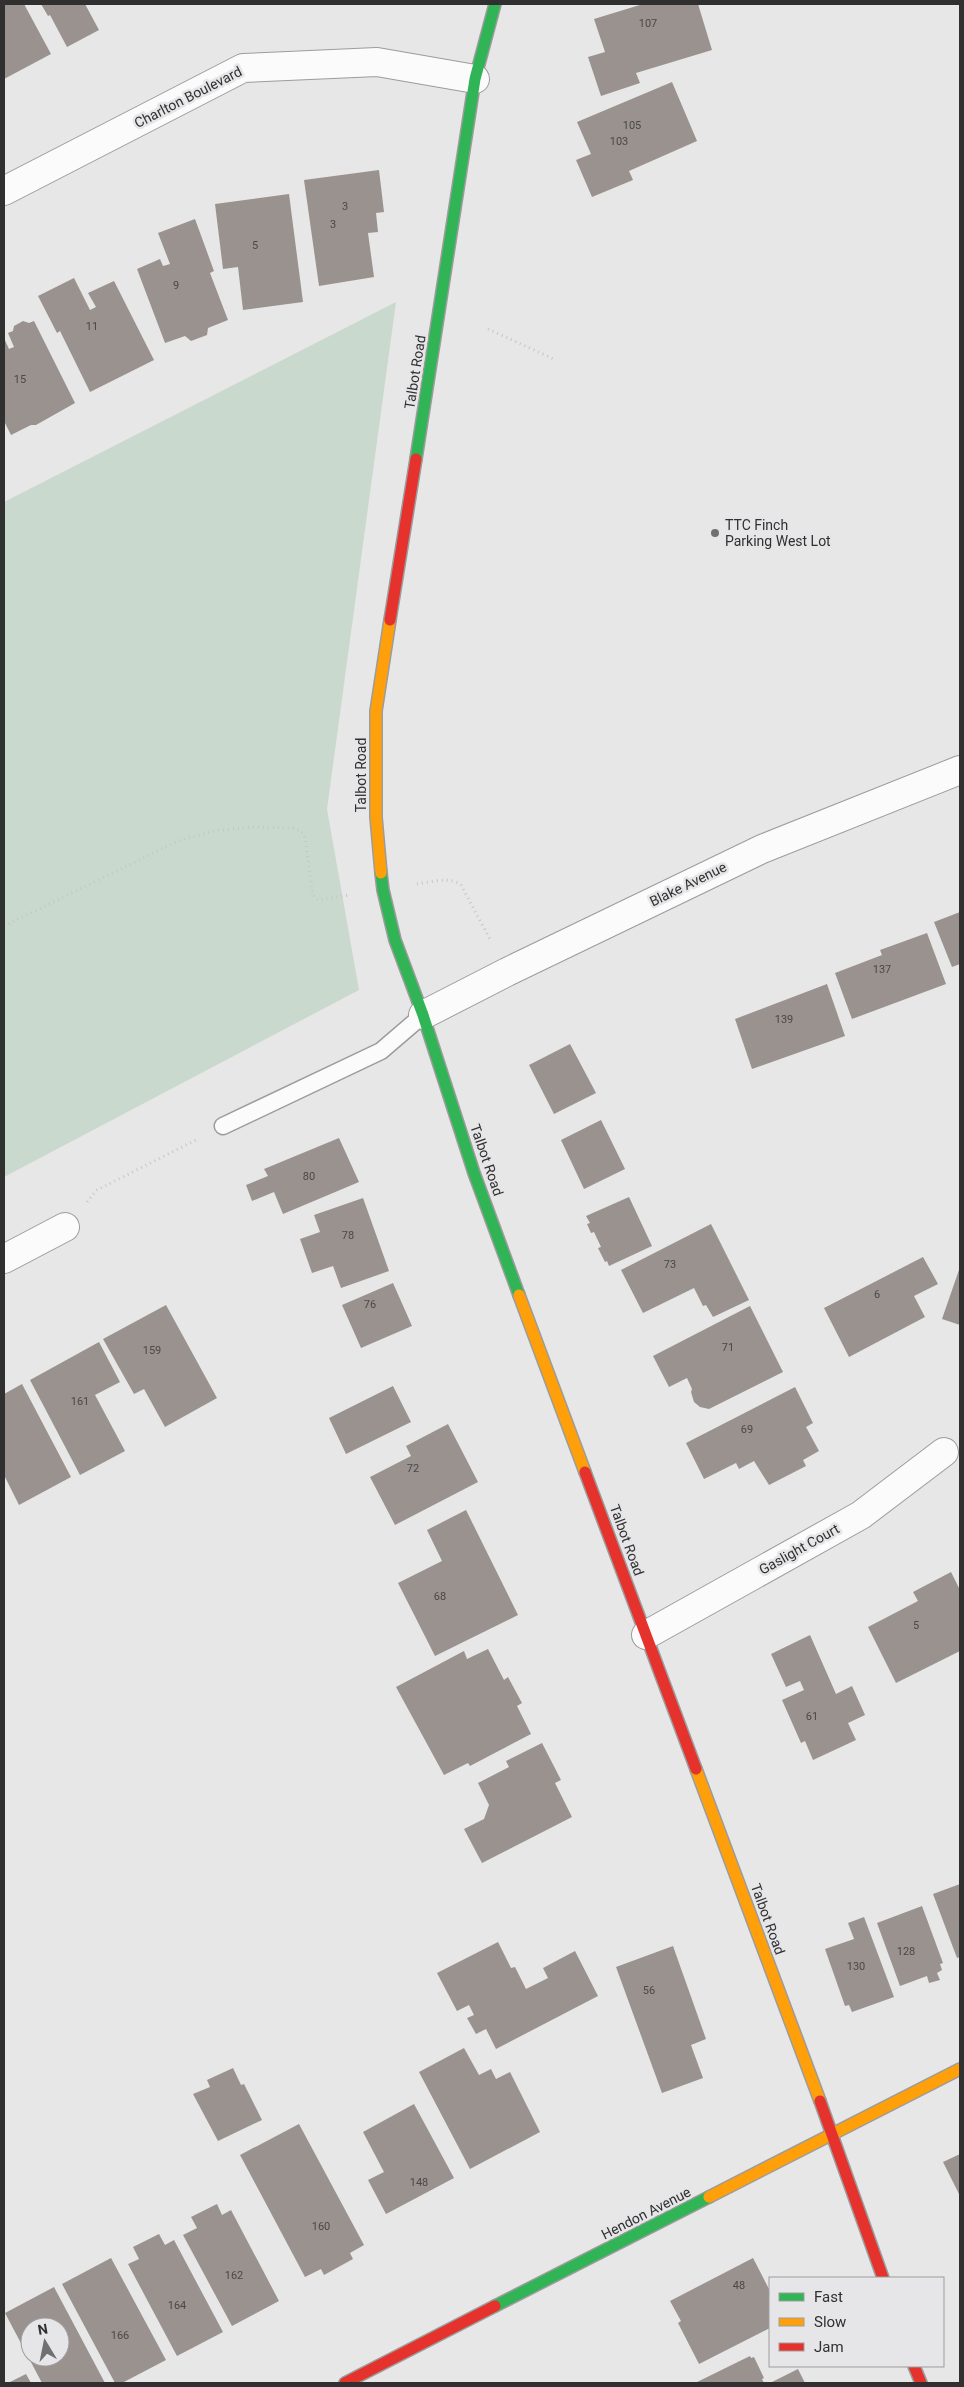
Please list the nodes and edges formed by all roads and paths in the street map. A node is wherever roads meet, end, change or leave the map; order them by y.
1 (495, 4) edge
2 (475, 79) junction
3 (4, 191) edge
4 (488, 329) dead end
5 (556, 360) dead end
6 (960, 770) edge
7 (409, 886) dead end
8 (353, 894) dead end
9 (4, 926) edge
10 (507, 972) junction
11 (423, 1015) junction
12 (223, 1126) joint
13 (66, 1227) joint
14 (4, 1259) edge
15 (944, 1452) dead end
16 (646, 1635) junction
17 (960, 2069) edge
18 (832, 2135) junction
19 (883, 2277) edge
20 (914, 2367) edge
21 (345, 2383) edge
22 (920, 2383) edge

1 - 2 street, Talbot Road
2 - 3 street, Charlton Boulevard
2 - 11 street, Talbot Road
4 - 5 path
6 - 10 street, Blake Avenue
7 - 10 path
8 - 9 path
10 - 11 street, Blake Avenue
11 - 12 lane
11 - 16 street, Talbot Road
12 - 13 path
13 - 14 street
15 - 16 street, Gaslight Court
16 - 18 street, Talbot Road
17 - 18 street, Hendon Avenue
18 - 19 street, Talbot Road
18 - 21 street, Hendon Avenue
20 - 22 street

